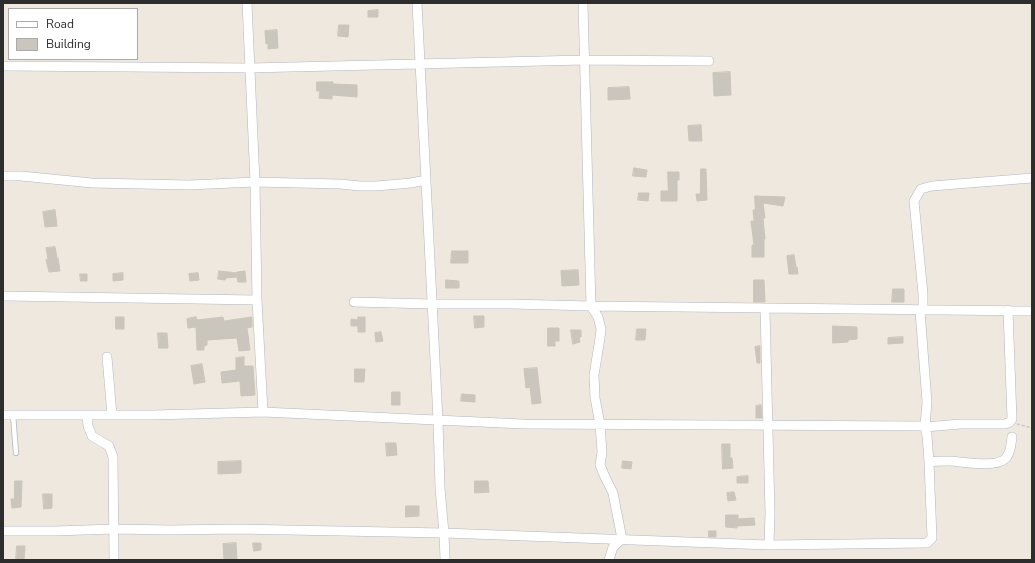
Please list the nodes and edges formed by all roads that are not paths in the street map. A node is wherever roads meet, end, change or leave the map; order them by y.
1 (247, 3) edge
2 (417, 3) edge
3 (583, 3) edge
4 (584, 60) junction
5 (709, 61) dead end
6 (420, 64) junction
7 (3, 66) edge
8 (250, 68) junction
9 (3, 176) edge
10 (1032, 178) edge
11 (426, 180) junction
12 (254, 182) junction
13 (3, 296) edge
14 (257, 300) junction
15 (354, 302) dead end
16 (431, 304) junction
17 (591, 306) junction
18 (765, 308) junction
19 (1008, 310) junction
20 (921, 311) junction
21 (1032, 311) edge
22 (107, 357) dead end
23 (263, 412) junction
24 (3, 415) edge
25 (13, 415) junction
26 (87, 415) junction
27 (112, 415) junction
28 (438, 420) junction
29 (600, 424) junction
30 (767, 425) junction
31 (925, 427) junction
32 (1012, 437) dead end
33 (16, 454) dead end
34 (929, 462) junction
35 (114, 529) junction
36 (3, 531) edge
37 (444, 533) junction
38 (622, 539) junction
39 (769, 545) junction
40 (114, 560) edge
41 (444, 560) edge
42 (609, 560) edge

1 - 8 street
2 - 6 street
3 - 4 street
4 - 5 street
4 - 6 street
4 - 17 street
6 - 8 street
6 - 11 street
7 - 8 street
8 - 12 street
9 - 12 street
10 - 20 street
11 - 12 street
11 - 16 street
12 - 14 street
13 - 14 street
14 - 23 street
15 - 16 street
16 - 17 street
16 - 28 street
17 - 18 street
17 - 29 street
18 - 20 street
18 - 30 street
19 - 20 street
19 - 21 street
19 - 31 street
20 - 31 street
22 - 27 street
23 - 27 street
23 - 28 street
24 - 25 street
25 - 26 street
25 - 33 lane
26 - 27 street
26 - 35 street
28 - 29 street
28 - 37 street
29 - 30 street
29 - 38 street
30 - 31 street
30 - 39 street
31 - 34 street
32 - 34 street
34 - 39 street
35 - 36 street
35 - 37 street
35 - 40 street
37 - 38 street
37 - 41 street
38 - 39 street
38 - 42 street

